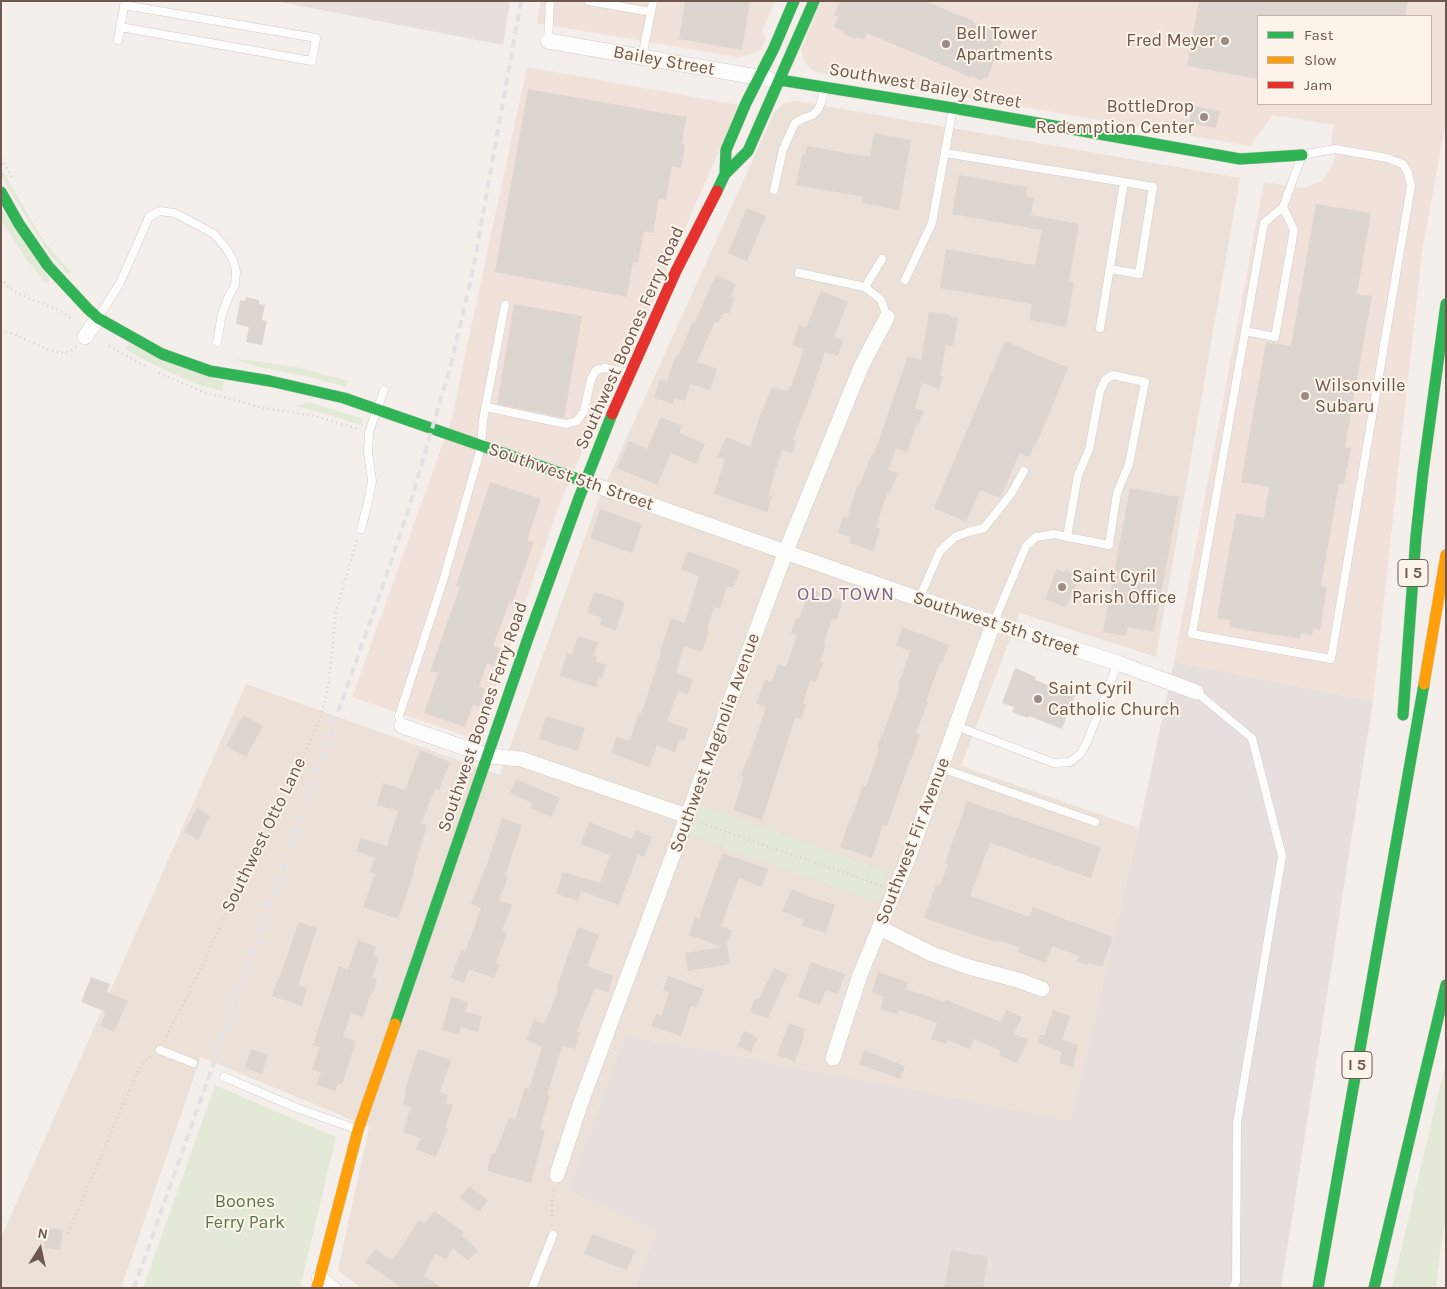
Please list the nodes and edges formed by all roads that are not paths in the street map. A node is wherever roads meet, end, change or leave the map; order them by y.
1 (550, 1) edge
2 (589, 1) edge
3 (653, 1) edge
4 (794, 1) edge
5 (814, 1) edge
6 (125, 3) edge
7 (651, 12) junction
8 (120, 27) junction
9 (118, 40) dead end
10 (548, 41) joint
11 (642, 57) junction
12 (759, 77) junction
13 (780, 80) junction
14 (826, 87) junction
15 (953, 108) junction
16 (945, 152) junction
17 (1302, 155) junction
18 (726, 174) junction
19 (1124, 182) junction
20 (774, 190) dead end
21 (1, 192) edge
22 (1283, 206) junction
23 (882, 259) dead end
24 (1110, 269) junction
25 (799, 273) dead end
26 (905, 280) dead end
27 (865, 287) junction
28 (1446, 304) edge
29 (505, 305) dead end
30 (887, 317) joint
31 (98, 318) junction
32 (1100, 328) dead end
33 (1245, 332) junction
34 (84, 337) road end
35 (217, 342) dead end
36 (630, 374) junction
37 (384, 390) dead end
38 (486, 407) junction
39 (377, 410) junction
40 (481, 447) junction
41 (1024, 471) dead end
42 (586, 482) junction
43 (361, 529) road end
44 (1067, 536) junction
45 (786, 551) junction
46 (1446, 556) edge
47 (919, 599) junction
48 (993, 624) junction
49 (1118, 664) junction
50 (1196, 692) joint
51 (1402, 724) dead end
52 (402, 726) joint
53 (956, 726) junction
54 (1400, 754) dead end
55 (488, 756) junction
56 (940, 768) junction
57 (687, 816) junction
58 (1095, 822) dead end
59 (1395, 843) junction
60 (880, 928) junction
61 (1446, 986) edge
62 (1042, 989) dead end
63 (160, 1050) road end
64 (833, 1058) dead end
65 (193, 1063) dead end
66 (224, 1077) dead end
67 (358, 1130) junction
68 (557, 1175) road end
69 (553, 1235) road end
70 (318, 1283) edge
71 (333, 1288) edge
72 (532, 1288) edge
73 (1233, 1288) edge
74 (1318, 1288) edge
75 (1374, 1288) edge

1 - 10 lane
2 - 7 lane
3 - 7 lane
4 - 12 main road, Southwest Boones Ferry Road
5 - 13 main road, Southwest Boones Ferry Road
6 - 8 lane
6 - 8 lane
7 - 11 lane
8 - 9 lane
10 - 11 street, Bailey Street
11 - 12 street, Bailey Street
12 - 13 street, Bailey Street
12 - 18 main road, Southwest Boones Ferry Road
13 - 14 main road, Southwest Bailey Street
13 - 18 main road, Southwest Boones Ferry Road
14 - 15 main road, Southwest Bailey Street
14 - 20 lane
15 - 16 lane
15 - 17 main road, Southwest Bailey Street
16 - 19 lane
16 - 26 lane
17 - 22 lane
17 - 33 lane
18 - 36 main road, Southwest Boones Ferry Road
19 - 24 lane
19 - 24 lane
21 - 31 main road, Southwest 5th Street
22 - 33 lane
22 - 33 lane
23 - 27 lane
24 - 32 lane
25 - 27 lane
27 - 30 lane
28 - 51 main road, I 5
29 - 38 lane
30 - 45 street, Southwest Magnolia Avenue
31 - 34 street
31 - 35 lane
31 - 39 main road, Southwest 5th Street
36 - 38 lane
36 - 42 main road, Southwest Boones Ferry Road
37 - 39 lane
38 - 40 lane
39 - 40 main road, Southwest 5th Street
39 - 43 lane
40 - 42 main road, Southwest 5th Street
40 - 52 lane
41 - 47 lane
42 - 45 street, Southwest 5th Street
42 - 55 main road, Southwest Boones Ferry Road
44 - 44 lane
44 - 48 lane
45 - 47 street, Southwest 5th Street
45 - 57 street, Southwest Magnolia Avenue
46 - 59 main road, I 5
47 - 48 street, Southwest 5th Street
48 - 49 street, Southwest 5th Street
48 - 53 street, Southwest Fir Avenue
49 - 50 street, Southwest 5th Street
49 - 53 lane
50 - 73 lane
52 - 55 street
53 - 56 street, Southwest Fir Avenue
54 - 59 main road, I 5
55 - 57 street
55 - 67 main road, Southwest Boones Ferry Road
56 - 58 lane
56 - 60 street, Southwest Fir Avenue
57 - 68 street, Southwest Magnolia Avenue
59 - 74 main road, I 5
60 - 62 street
60 - 64 street, Southwest Fir Avenue
61 - 75 main road
63 - 65 lane
66 - 67 lane
67 - 70 main road, Southwest Boones Ferry Road
69 - 72 lane
70 - 71 street

